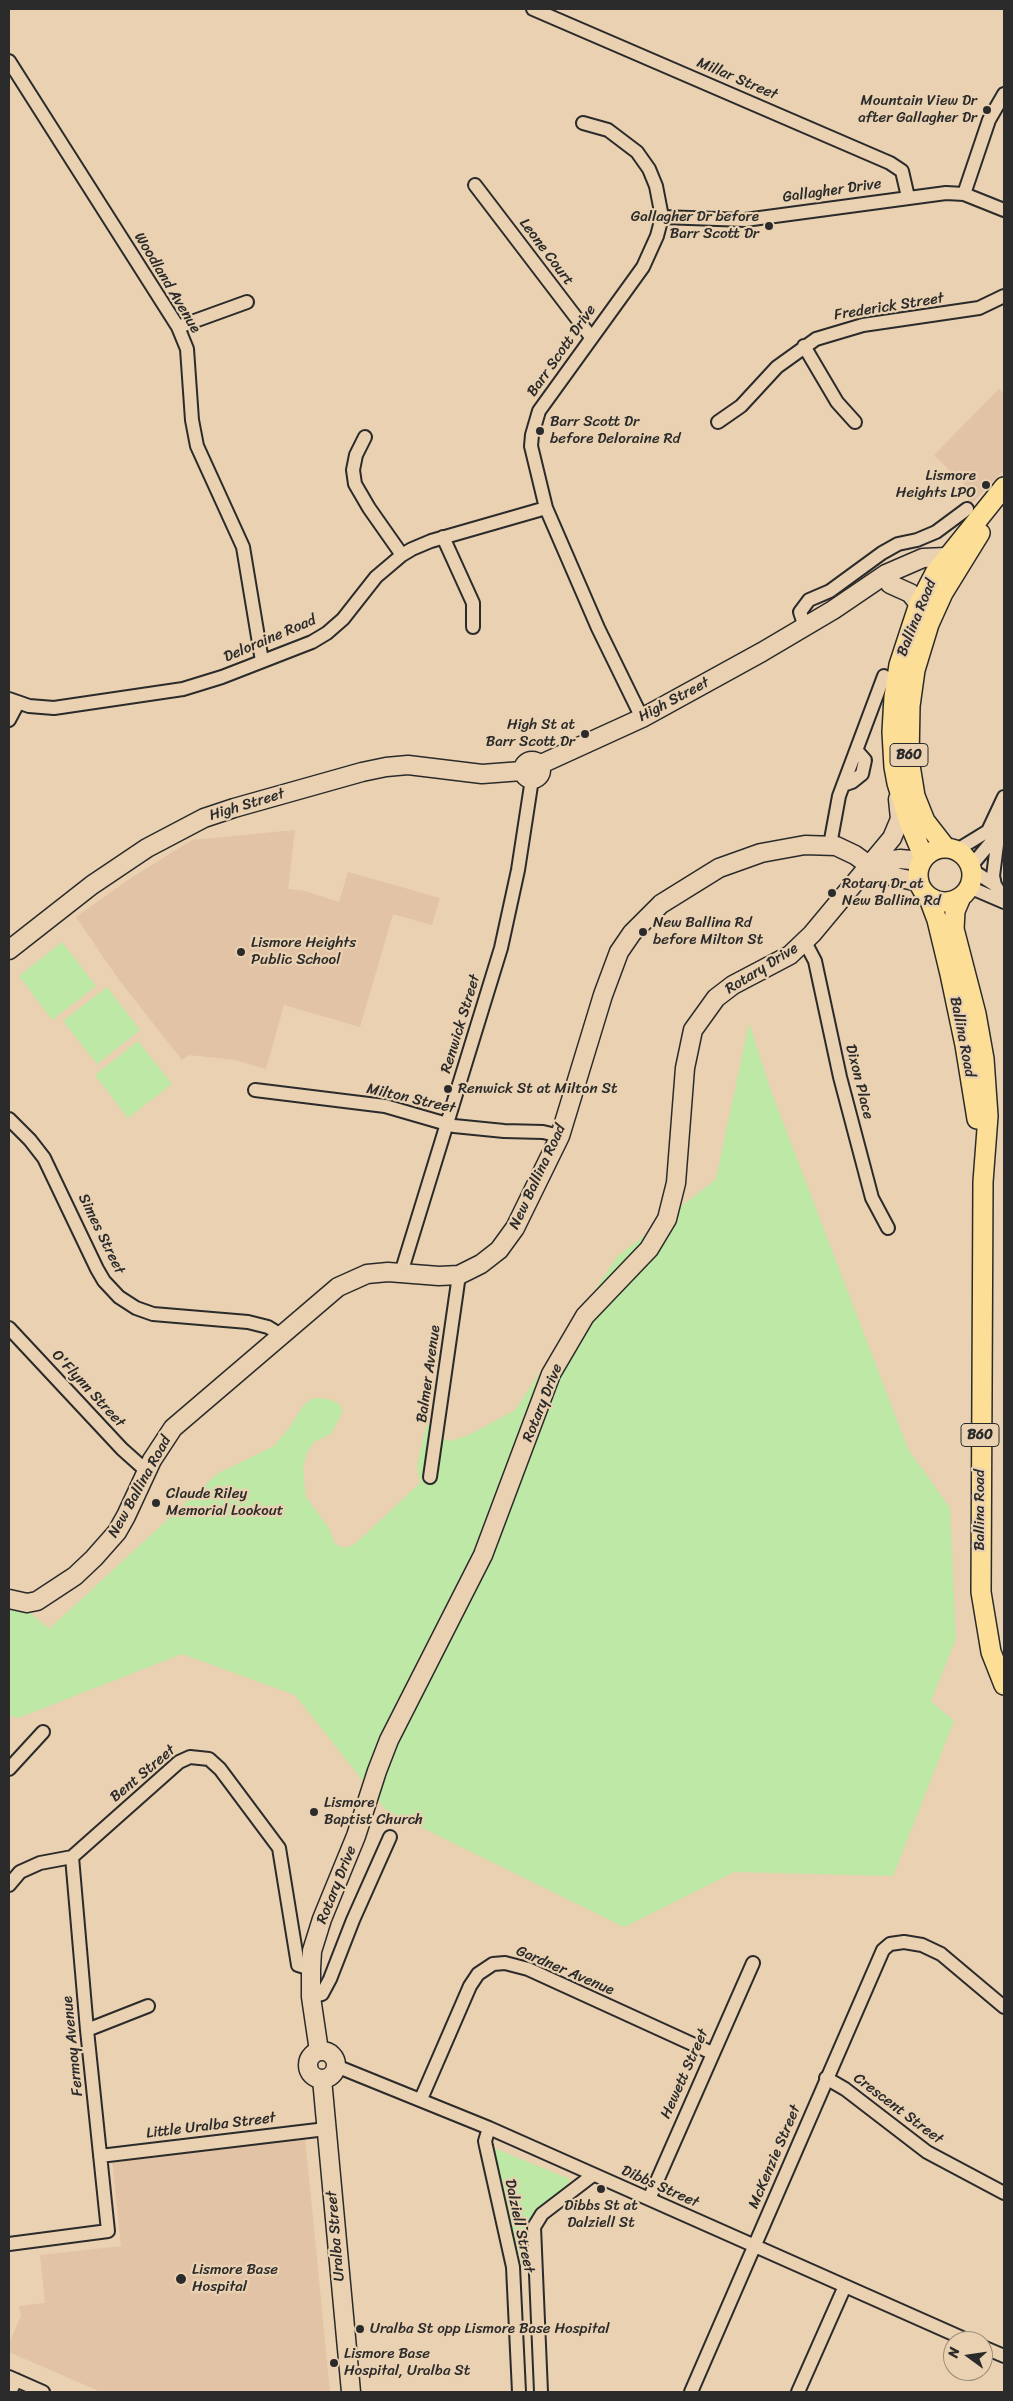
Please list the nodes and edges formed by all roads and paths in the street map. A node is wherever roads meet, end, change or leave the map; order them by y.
1 (533, 9) edge
2 (9, 61) edge
3 (1004, 94) edge
4 (583, 122) dead end
5 (475, 186) dead end
6 (964, 194) junction
7 (908, 197) junction
8 (1004, 210) edge
9 (662, 217) junction
10 (1004, 296) edge
11 (247, 302) dead end
12 (178, 327) junction
13 (591, 337) junction
14 (804, 346) junction
15 (718, 422) dead end
16 (855, 422) dead end
17 (365, 437) dead end
18 (1004, 487) edge
19 (1004, 502) edge
20 (546, 508) junction
21 (967, 510) dead end
22 (443, 537) junction
23 (966, 553) junction
24 (402, 554) junction
25 (946, 557) junction
26 (935, 573) junction
27 (890, 584) junction
28 (919, 604) junction
29 (833, 610) junction
30 (473, 627) dead end
31 (805, 627) junction
32 (262, 661) junction
33 (884, 676) dead end
34 (13, 701) edge
35 (642, 718) junction
36 (9, 720) edge
37 (531, 772) junction
38 (897, 783) junction
39 (1004, 797) edge
40 (1004, 808) edge
41 (998, 834) junction
42 (830, 845) junction
43 (951, 849) junction
44 (923, 859) junction
45 (875, 869) junction
46 (968, 880) junction
47 (995, 885) junction
48 (923, 889) junction
49 (1004, 901) edge
50 (805, 942) junction
51 (9, 950) edge
52 (254, 1090) dead end
53 (9, 1119) edge
54 (448, 1124) junction
55 (560, 1136) junction
56 (983, 1182) junction
57 (888, 1228) dead end
58 (401, 1273) junction
59 (459, 1275) junction
60 (9, 1328) edge
61 (282, 1335) junction
62 (148, 1469) junction
63 (430, 1477) dead end
64 (9, 1599) edge
65 (1004, 1685) edge
66 (43, 1732) dead end
67 (9, 1769) edge
68 (390, 1837) dead end
69 (72, 1858) junction
70 (9, 1886) edge
71 (753, 1963) dead end
72 (311, 1969) junction
73 (311, 1997) junction
74 (148, 2006) dead end
75 (1004, 2007) edge
76 (87, 2030) junction
77 (319, 2051) junction
78 (712, 2053) junction
79 (336, 2066) junction
80 (826, 2078) junction
81 (322, 2079) junction
82 (421, 2100) junction
83 (489, 2128) junction
84 (326, 2129) junction
85 (100, 2156) junction
86 (592, 2174) junction
87 (1004, 2194) edge
88 (649, 2199) junction
89 (9, 2244) edge
90 (754, 2248) junction
91 (845, 2286) junction
92 (946, 2331) edge
93 (12, 2378) edge
94 (10, 2392) edge
95 (43, 2392) edge
96 (351, 2392) edge
97 (520, 2392) edge
98 (542, 2392) edge
99 (690, 2392) edge
100 (798, 2392) edge

1 - 7 street, Millar Street
2 - 12 street, Woodland Avenue
3 - 6 street
4 - 9 street, Barr Scott Drive
5 - 13 street, Leone Court
6 - 7 street, Gallagher Drive
6 - 8 street, Gallagher Drive
7 - 9 street, Gallagher Drive
9 - 13 street, Barr Scott Drive
10 - 14 street, Frederick Street
11 - 12 street
12 - 32 street, Woodland Avenue
13 - 20 street, Barr Scott Drive
14 - 15 street, Frederick Street
14 - 16 street
17 - 24 street
18 - 25 main road, Ballina Road / B60
19 - 23 main road, Ballina Road / B60
20 - 22 street, Deloraine Road
20 - 35 street, Barr Scott Drive
21 - 31 street
22 - 24 street, Deloraine Road
22 - 30 street
23 - 26 street
23 - 43 main road, Ballina Road / B60
24 - 32 street, Deloraine Road
25 - 26 main road, Ballina Road / B60
25 - 29 street
26 - 27 street
26 - 28 main road, Ballina Road / B60
27 - 28 street
27 - 29 street
28 - 38 main road, Ballina Road / B60
29 - 31 street, High Street
31 - 35 street, High Street
32 - 34 street, Deloraine Road
33 - 42 street
34 - 36 street, Deloraine Road
35 - 37 street, High Street
37 - 51 street, High Street
37 - 54 street, Renwick Street
38 - 44 main road, Ballina Road / B60
38 - 45 street, Rotary Drive
39 - 43 street
40 - 41 street
41 - 46 street
41 - 47 street
42 - 45 street, New Ballina Road
42 - 55 street, New Ballina Road
43 - 44 main road
43 - 46 main road, B60
44 - 45 street, Rotary Drive
44 - 48 main road, B60
45 - 48 street
45 - 50 street, Rotary Drive
46 - 47 street
46 - 48 main road
46 - 49 street
46 - 56 main road, Ballina Road / B60
47 - 49 street
48 - 56 main road, Ballina Road / B60
50 - 57 street, Dixon Place
50 - 72 street, Rotary Drive
52 - 54 street, Milton Street
53 - 61 street, Simes Street
54 - 55 street, Milton Street
54 - 58 street, Renwick Street
55 - 59 street, New Ballina Road
56 - 65 main road, Ballina Road / B60
58 - 59 street, New Ballina Road
58 - 61 street, New Ballina Road
59 - 63 street, Balmer Avenue
60 - 62 street, O'Flynn Street
61 - 62 street, New Ballina Road
62 - 64 street, New Ballina Road
66 - 67 street
68 - 73 street
69 - 70 street
69 - 72 street, Bent Street
69 - 76 street, Fermoy Avenue
71 - 78 street, Hewett Street
72 - 73 street
73 - 77 street
74 - 76 street
75 - 80 street, McKenzie Street
76 - 85 street, Fermoy Avenue
77 - 79 street
77 - 81 street
78 - 82 street, Gardner Avenue
78 - 88 street, Hewett Street
79 - 81 street
79 - 82 street, Dibbs Street
80 - 87 street, Crescent Street
80 - 90 street, McKenzie Street
81 - 84 street, Uralba Street
82 - 83 street, Dibbs Street
83 - 86 street, Dibbs Street
83 - 97 street, Dalziell Street
84 - 85 street, Little Uralba Street
84 - 96 street, Uralba Street
85 - 89 street, Fermoy Avenue
86 - 88 street, Dibbs Street
86 - 98 street, Dalziell Street
88 - 90 street, Dibbs Street
90 - 91 street, Dibbs Street
90 - 99 street, McKenzie Street
91 - 92 street, Dibbs Street
91 - 100 street
93 - 94 street
93 - 95 street

